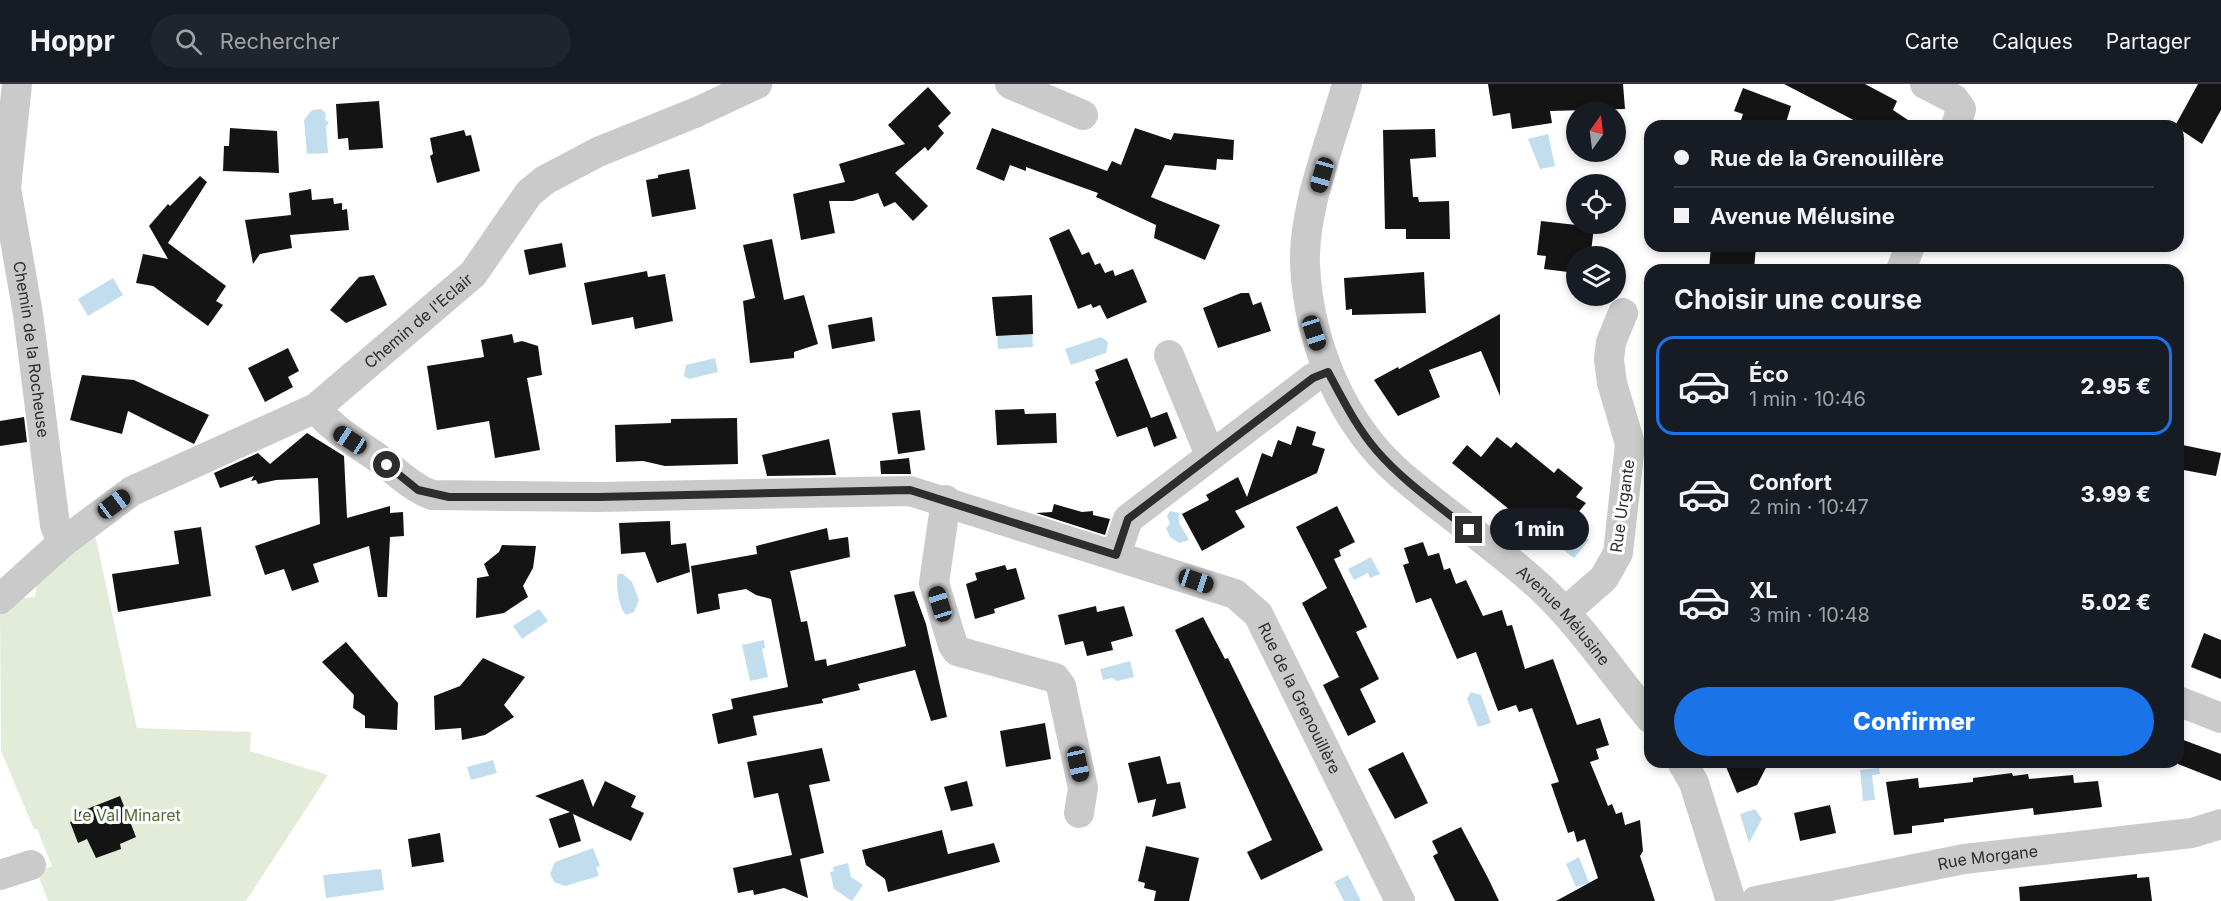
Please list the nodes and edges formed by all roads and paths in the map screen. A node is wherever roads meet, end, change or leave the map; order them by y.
1 (17, 84) edge
2 (757, 84) edge
3 (1010, 84) edge
4 (1347, 84) edge
5 (1925, 84) edge
6 (1083, 115) dead end
7 (1958, 120) edge
8 (1623, 313) dead end
9 (1168, 355) dead end
10 (1328, 372) junction
11 (315, 408) junction
12 (1210, 455) junction
13 (946, 500) junction
14 (62, 543) junction
15 (1116, 555) junction
16 (0, 599) edge
17 (1565, 612) junction
18 (2184, 703) edge
19 (1644, 711) edge
20 (2221, 718) edge
21 (1685, 768) edge
22 (1079, 813) dead end
23 (2221, 824) edge
24 (31, 865) dead end
25 (0, 875) edge
26 (1400, 901) edge
27 (1731, 901) edge
28 (1756, 901) edge

1 - 14 street, Chemin de la Rocheuse
2 - 11 street, Chemin de l'Eclair
3 - 6 street
4 - 10 street, Avenue Mélusine
5 - 7 street
8 - 17 street, Rue Urgante
9 - 12 street
10 - 12 street
10 - 17 street, Avenue Mélusine
11 - 13 street, Rue de la Grenouillère
11 - 14 street, Chemin de l'Eclair
12 - 15 street
13 - 15 street, Rue de la Grenouillère
13 - 22 street
14 - 16 street, Chemin de l'Eclair
15 - 26 street, Rue de la Grenouillère
17 - 19 street, Avenue Mélusine
18 - 20 street
21 - 27 street
23 - 28 street, Rue Morgane
24 - 25 street

